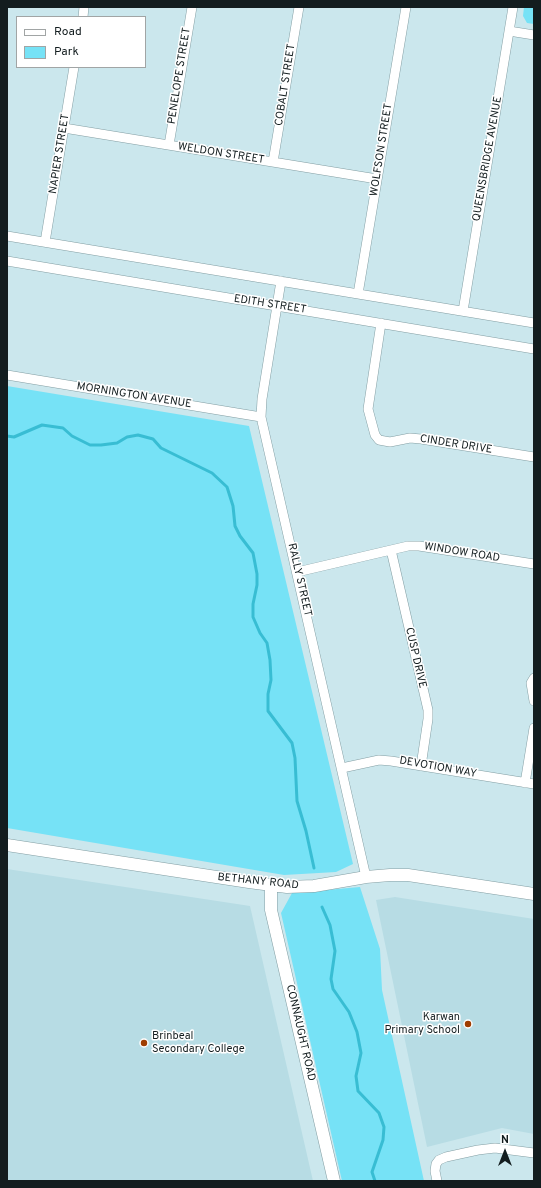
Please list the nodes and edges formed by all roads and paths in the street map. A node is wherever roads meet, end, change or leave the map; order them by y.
1 (192, 7) edge
2 (299, 7) edge
3 (406, 7) edge
4 (513, 7) edge
5 (509, 31) junction
6 (534, 35) edge
7 (74, 68) edge
8 (64, 128) junction
9 (168, 145) junction
10 (273, 162) junction
11 (377, 180) junction
12 (7, 236) edge
13 (45, 242) junction
14 (7, 261) edge
15 (281, 281) junction
16 (358, 294) junction
17 (277, 306) junction
18 (463, 311) junction
19 (534, 322) edge
20 (381, 323) junction
21 (534, 348) edge
22 (7, 375) edge
23 (261, 417) junction
24 (534, 457) edge
25 (391, 550) junction
26 (534, 564) edge
27 (297, 572) junction
28 (534, 678) edge
29 (534, 701) edge
30 (534, 728) edge
31 (421, 766) junction
32 (342, 768) junction
33 (530, 784) edge
34 (7, 845) edge
35 (366, 877) junction
36 (271, 885) junction
37 (534, 894) edge
38 (534, 1153) edge
39 (334, 1181) edge
40 (437, 1181) edge

1 - 9 street, PENELOPE STREET
2 - 10 street, COBALT STREET
3 - 11 street, WOLFSON STREET
4 - 5 street, QUEENSBRIDGE AVENUE
5 - 6 street
5 - 18 street, QUEENSBRIDGE AVENUE
7 - 8 street, NAPIER STREET
8 - 9 street, WELDON STREET
8 - 13 street, NAPIER STREET
9 - 10 street, WELDON STREET
10 - 11 street, WELDON STREET
11 - 16 street, WOLFSON STREET
12 - 13 street
13 - 15 street
14 - 17 street, EDITH STREET
15 - 16 street
15 - 17 street, RALLY STREET
16 - 18 street
17 - 20 street, EDITH STREET
17 - 23 street, RALLY STREET
18 - 19 street
20 - 21 street, EDITH STREET
20 - 24 street, CINDER DRIVE
22 - 23 street, MORNINGTON AVENUE
23 - 27 street, RALLY STREET
25 - 26 street, WINDOW ROAD
25 - 27 street, WINDOW ROAD
25 - 31 street, CUSP DRIVE
27 - 32 street, RALLY STREET
28 - 29 street
30 - 33 street
31 - 32 street, DEVOTION WAY
31 - 33 street, DEVOTION WAY
32 - 35 street, RALLY STREET
34 - 36 street, BETHANY ROAD
35 - 36 street, BETHANY ROAD
35 - 37 street, BETHANY ROAD
36 - 39 street, CONNAUGHT ROAD
38 - 40 street

